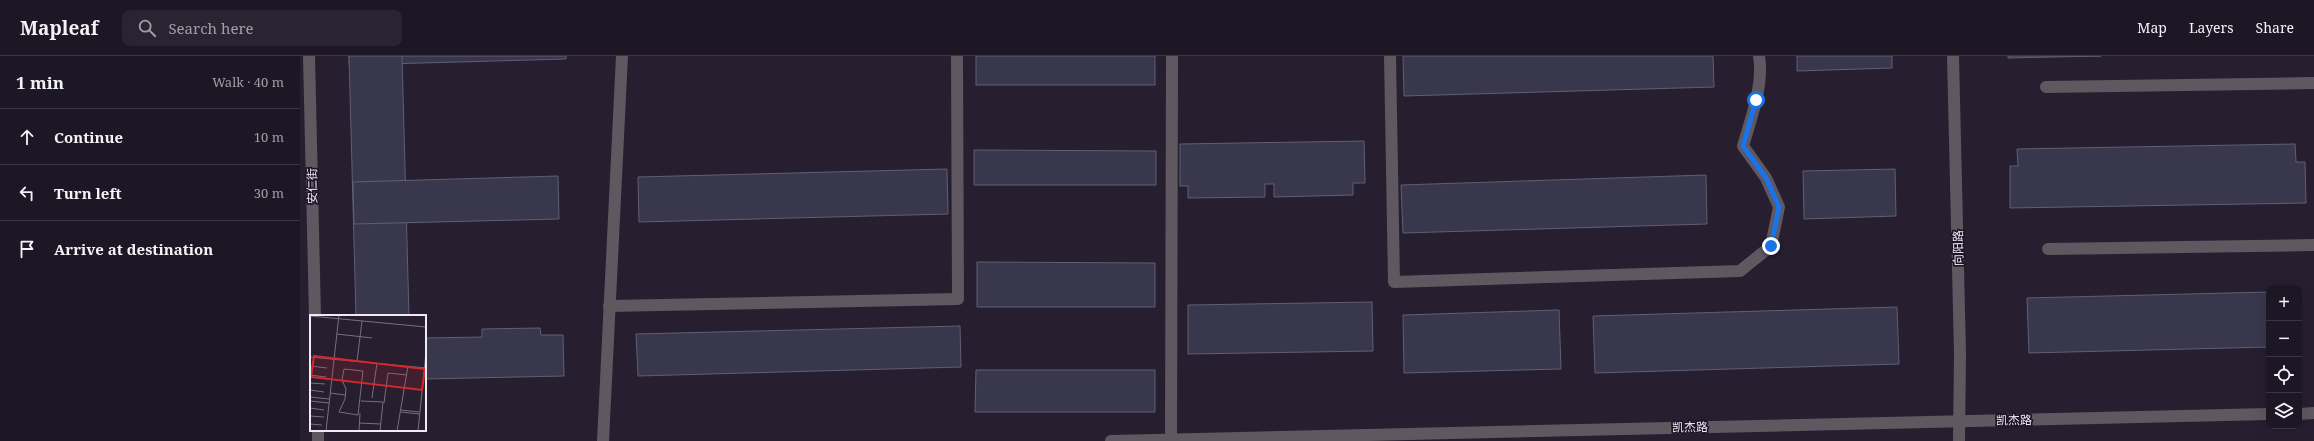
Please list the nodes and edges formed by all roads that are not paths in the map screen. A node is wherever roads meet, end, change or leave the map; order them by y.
1 (309, 56) edge
2 (622, 56) edge
3 (957, 56) edge
4 (1172, 56) edge
5 (1390, 56) edge
6 (1759, 56) edge
7 (1954, 56) edge
8 (2314, 83) edge
9 (2046, 87) dead end
10 (2314, 244) edge
11 (2048, 249) dead end
12 (610, 306) junction
13 (315, 315) edge
14 (2314, 413) edge
15 (2266, 414) edge
16 (2302, 414) edge
17 (1959, 421) junction
18 (1538, 436) edge
19 (1171, 440) junction
20 (603, 441) edge
21 (1111, 441) edge
22 (1958, 441) edge

1 - 13 street, 安仁街
2 - 12 street
3 - 12 street
4 - 19 street
5 - 6 street
7 - 17 street, 向阳路
8 - 9 street
10 - 11 street
12 - 20 street
14 - 16 street
15 - 17 street, 凯杰路
17 - 18 street, 凯杰路
17 - 22 street, 向阳路
18 - 19 street, 凯杰路
19 - 21 street, 凯杰路

